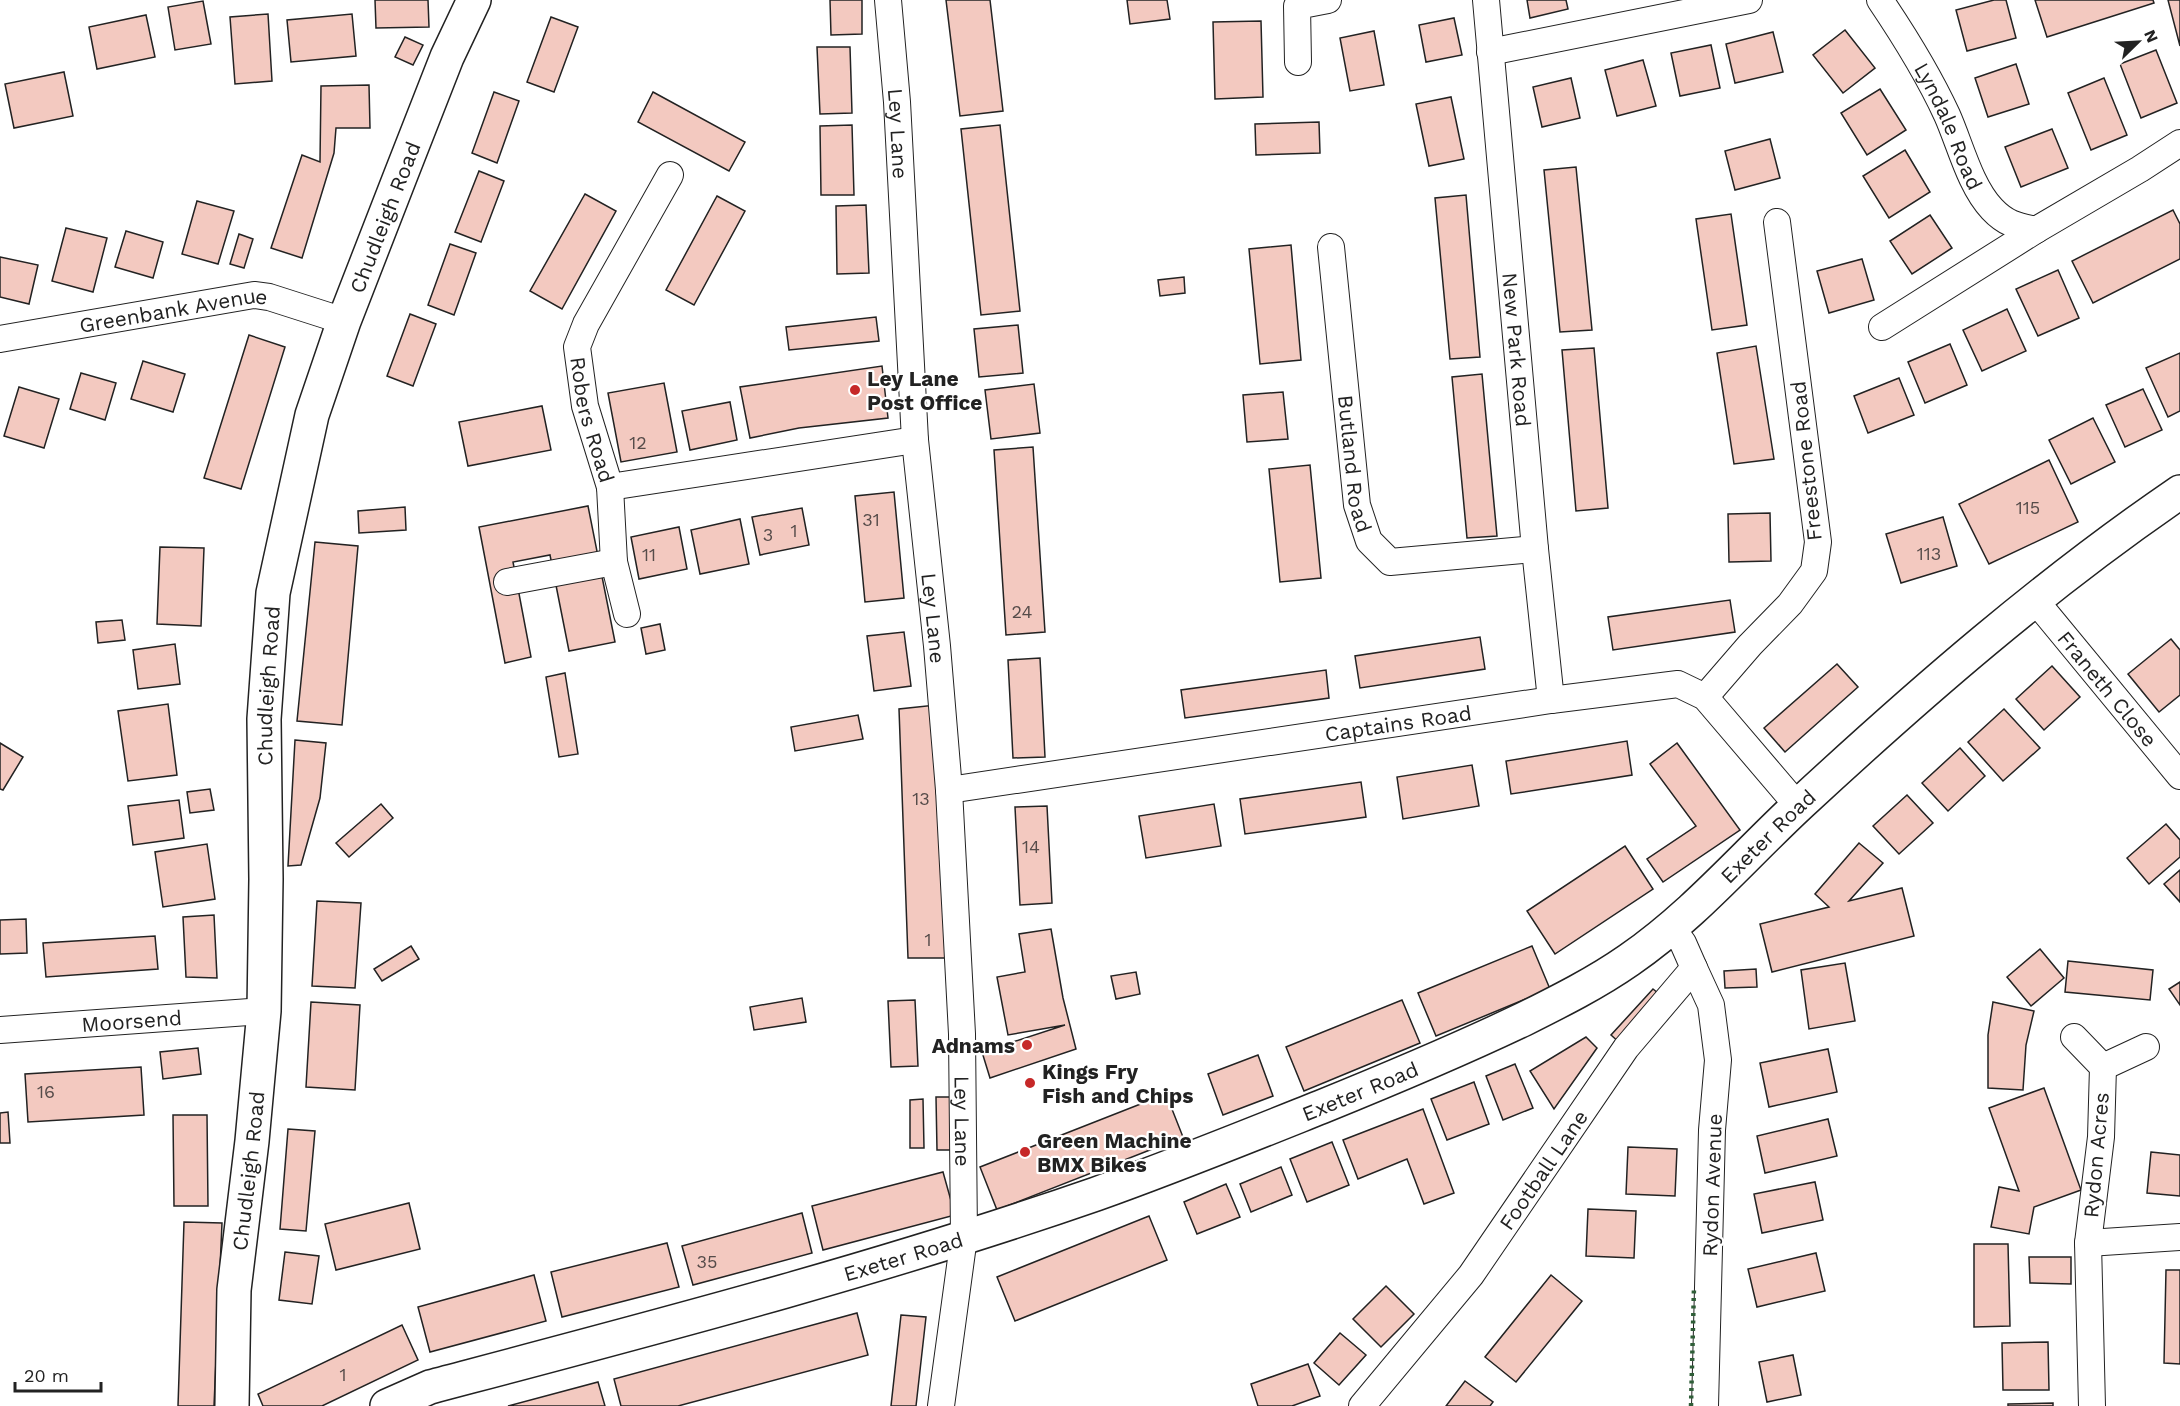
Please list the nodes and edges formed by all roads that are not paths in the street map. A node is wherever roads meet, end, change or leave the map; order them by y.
1 (474, 0) edge
2 (888, 0) edge
3 (1328, 0) edge
4 (1486, 0) edge
5 (1749, 0) edge
6 (1880, 0) edge
7 (1490, 52) junction
8 (1298, 62) dead end
9 (2180, 143) edge
10 (670, 175) dead end
11 (1777, 222) dead end
12 (2036, 230) junction
13 (1331, 247) dead end
14 (344, 321) junction
15 (1882, 327) dead end
16 (0, 339) edge
17 (915, 440) junction
18 (610, 487) junction
19 (2180, 492) edge
20 (1535, 549) junction
21 (614, 562) junction
22 (507, 582) dead end
23 (2034, 599) junction
24 (627, 614) dead end
25 (1705, 697) junction
26 (1551, 700) junction
27 (2180, 776) edge
28 (949, 790) junction
29 (1798, 806) junction
30 (1672, 928) junction
31 (1694, 968) junction
32 (264, 1011) junction
33 (0, 1030) edge
34 (2074, 1037) dead end
35 (2146, 1047) dead end
36 (2103, 1067) junction
37 (964, 1237) junction
38 (2180, 1237) edge
39 (2088, 1243) junction
40 (232, 1406) edge
41 (387, 1406) edge
42 (941, 1406) edge
43 (1362, 1406) edge
44 (1705, 1406) edge
45 (2092, 1406) edge

1 - 14 main road, Chudleigh Road
2 - 17 street, Ley Lane
3 - 8 street
4 - 7 street, New Park Road
5 - 7 street
6 - 12 street, Lyndale Road
7 - 20 street, New Park Road
9 - 12 street
10 - 18 street, Robers Road
11 - 25 street, Freestone Road
12 - 15 street
13 - 20 street, Butland Road
14 - 16 street, Greenbank Avenue
14 - 32 main road, Chudleigh Road
17 - 18 street, Robers Road
17 - 28 street, Ley Lane
18 - 21 street
19 - 23 main road, Exeter Road
20 - 26 street, New Park Road
21 - 22 street
21 - 24 street
23 - 27 street, Franeth Close
23 - 29 main road, Exeter Road
25 - 26 street, Captains Road
25 - 29 street, Captains Road
26 - 28 street, Captains Road
28 - 37 street, Ley Lane
29 - 30 main road, Exeter Road
30 - 31 street
30 - 37 main road, Exeter Road
31 - 43 street, Football Lane
31 - 44 street, Rydon Avenue
32 - 33 street, Moorsend
32 - 40 main road, Chudleigh Road
34 - 36 street, Rydon Acres
35 - 36 street, Rydon Acres
36 - 39 street, Rydon Acres
37 - 41 main road, Exeter Road
37 - 42 street, Ley Lane
38 - 39 street, Rydon Acres
39 - 45 street, Rydon Acres

